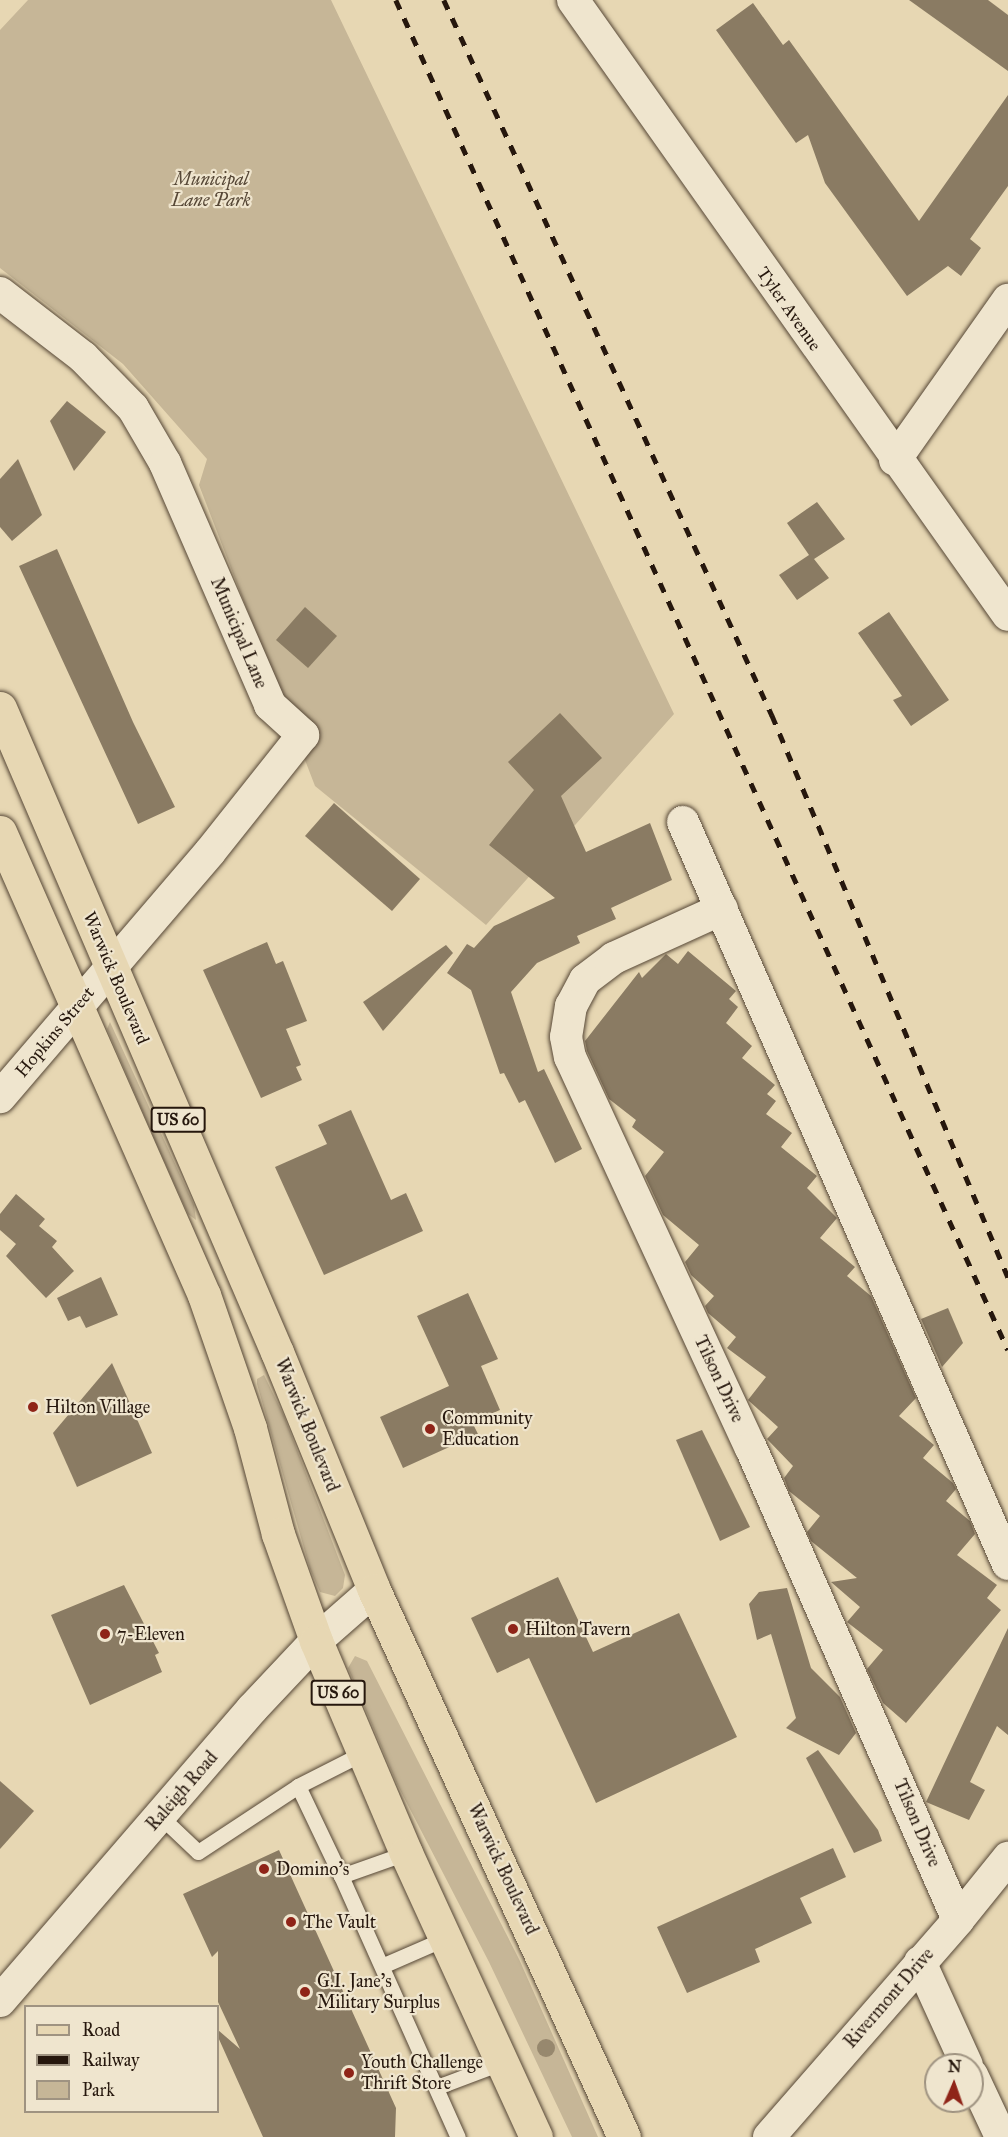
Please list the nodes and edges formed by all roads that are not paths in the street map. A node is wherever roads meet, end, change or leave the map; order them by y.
1 (573, 0) edge
2 (0, 293) edge
3 (1008, 300) edge
4 (895, 460) junction
5 (1008, 615) edge
6 (0, 708) edge
7 (683, 822) dead end
8 (0, 832) edge
9 (722, 909) junction
10 (110, 967) junction
11 (79, 1006) junction
12 (0, 1097) edge
13 (1008, 1564) edge
14 (374, 1590) junction
15 (316, 1641) junction
16 (363, 1753) junction
17 (298, 1786) junction
18 (160, 1816) junction
19 (406, 1853) junction
20 (1008, 1858) edge
21 (341, 1876) junction
22 (958, 1920) junction
23 (446, 1938) junction
24 (920, 1962) junction
25 (384, 1965) junction
26 (0, 2001) edge
27 (962, 2053) edge
28 (501, 2063) junction
29 (437, 2087) junction
30 (984, 2101) edge
31 (458, 2137) edge
32 (536, 2137) edge
33 (624, 2137) edge
34 (769, 2137) edge
35 (1001, 2137) edge

1 - 4 street, Tyler Avenue
2 - 10 street, Municipal Lane
3 - 4 street
4 - 5 street, Tyler Avenue
6 - 10 main road, Warwick Boulevard / US 60
7 - 9 street
8 - 11 main road, US 60
9 - 13 street
9 - 22 street, Tilson Drive
10 - 11 street, Hopkins Street
10 - 14 main road, Warwick Boulevard / US 60
11 - 12 street, Hopkins Street
11 - 15 main road, US 60
14 - 15 street, Raleigh Road
14 - 33 main road, Warwick Boulevard / US 60
15 - 16 main road, US 60
15 - 18 street, Raleigh Road
16 - 17 lane
16 - 19 main road, US 60
17 - 18 lane
17 - 21 lane
18 - 26 street, Raleigh Road
19 - 21 lane
19 - 23 main road, US 60
20 - 22 street, Rivermont Drive
21 - 25 lane
22 - 24 street, Rivermont Drive
23 - 25 lane
23 - 28 main road, US 60
24 - 27 street
24 - 34 street, Rivermont Drive
25 - 29 lane
28 - 29 lane
28 - 32 main road, US 60
29 - 31 lane
30 - 35 street

